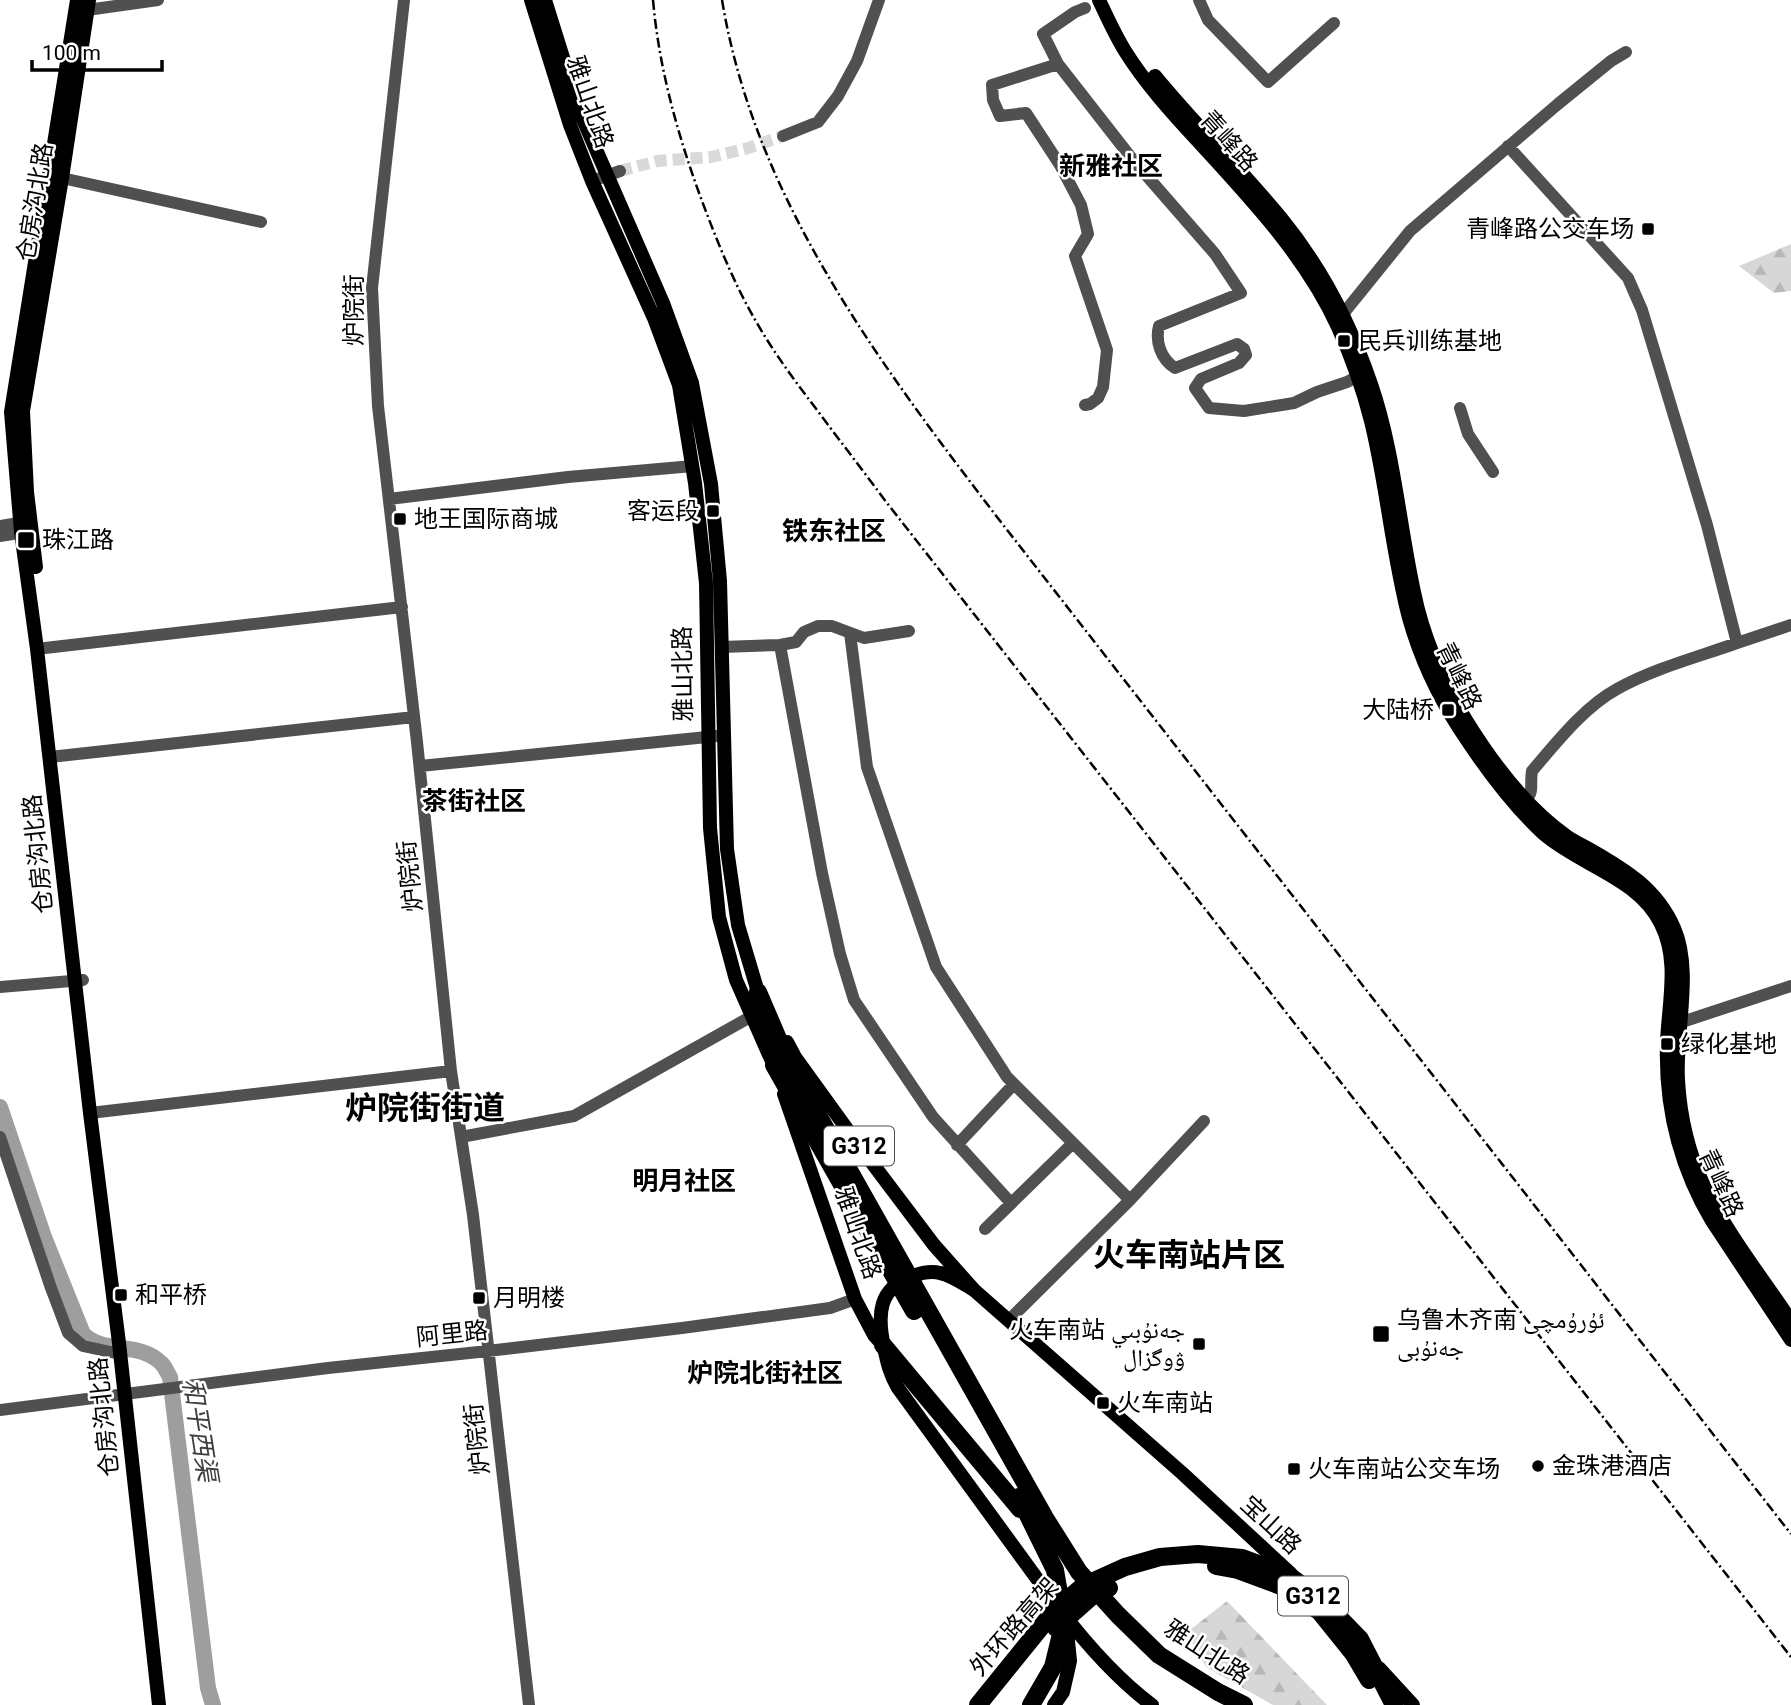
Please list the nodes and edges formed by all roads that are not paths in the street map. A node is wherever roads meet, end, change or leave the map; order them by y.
1 (158, 0) edge
2 (404, 0) edge
3 (531, 0) edge
4 (545, 0) edge
5 (879, 0) edge
6 (1099, 0) edge
7 (1109, 0) edge
8 (1199, 0) edge
9 (82, 5) edge
10 (1085, 8) dead end
11 (1334, 23) dead end
12 (1626, 52) dead end
13 (1058, 64) junction
14 (783, 136) tunnel mouth
15 (1508, 146) junction
16 (614, 173) junction
17 (56, 175) junction
18 (592, 181) junction
19 (261, 222) dead end
20 (1338, 317) junction
21 (1358, 376) junction
22 (1085, 405) dead end
23 (1460, 408) dead end
24 (693, 466) junction
25 (1493, 472) dead end
26 (389, 499) junction
27 (0, 526) edge
28 (26, 527) junction
29 (0, 536) edge
30 (401, 607) junction
31 (1791, 625) edge
32 (909, 631) dead end
33 (850, 633) junction
34 (1737, 643) junction
35 (780, 645) junction
36 (722, 647) junction
37 (45, 648) junction
38 (414, 717) junction
39 (724, 736) junction
40 (708, 737) junction
41 (54, 757) junction
42 (420, 766) junction
43 (1522, 803) junction
44 (79, 980) junction
45 (1791, 986) edge
46 (0, 987) edge
47 (758, 992) junction
48 (752, 1016) junction
49 (1679, 1023) junction
50 (774, 1065) junction
51 (451, 1071) junction
52 (1014, 1084) junction
53 (94, 1112) junction
54 (1204, 1121) dead end
55 (0, 1137) edge
56 (461, 1137) junction
57 (1073, 1143) junction
58 (957, 1145) junction
59 (1130, 1200) junction
60 (1010, 1202) junction
61 (985, 1229) dead end
62 (974, 1290) junction
63 (855, 1300) junction
64 (1009, 1320) junction
65 (1791, 1321) edge
66 (1791, 1340) edge
67 (883, 1345) junction
68 (123, 1350) junction
69 (488, 1351) junction
70 (128, 1395) junction
71 (0, 1410) edge
72 (1034, 1526) junction
73 (1045, 1591) junction
74 (159, 1705) edge
75 (168, 1705) edge
76 (529, 1705) edge
77 (978, 1705) edge
78 (992, 1705) edge
79 (1031, 1705) edge
80 (1054, 1705) edge
81 (1152, 1705) edge
82 (1244, 1705) edge
83 (1382, 1705) edge
84 (1394, 1705) edge
85 (1413, 1705) edge

1 - 9 street
2 - 26 street, 炉院街
3 - 18 main road, 雅山北路 / G312
4 - 16 main road, 雅山北路 / G312
5 - 14 street
6 - 20 main road, 青峰路
7 - 20 main road, 青峰路
8 - 11 street
9 - 17 main road, 仓房沟北路
10 - 13 street
12 - 15 street
13 - 21 street
13 - 22 street
15 - 20 street
15 - 34 street
16 - 18 street
16 - 36 main road, 雅山北路 / G312
17 - 19 street
17 - 28 main road, 仓房沟北路
18 - 24 main road, 雅山北路 / G312
20 - 21 main road, 青峰路
20 - 43 main road, 青峰路
21 - 43 main road, 青峰路
23 - 25 street
24 - 26 street
24 - 40 main road, 雅山北路 / G312
26 - 30 street, 炉院街
27 - 28 street
28 - 29 street
28 - 37 main road, 仓房沟北路
28 - 41 main road, 仓房沟北路
30 - 37 street
30 - 38 street, 炉院街
31 - 34 street
32 - 33 street
33 - 35 street
33 - 52 street
34 - 43 street
35 - 36 street
35 - 58 street
36 - 39 main road, 雅山北路 / G312
37 - 41 main road, 仓房沟北路
38 - 41 street
38 - 42 street, 炉院街
39 - 40 street
39 - 47 main road, 雅山北路 / G312
40 - 42 street
40 - 48 main road, 雅山北路 / G312
41 - 44 main road, 仓房沟北路
42 - 51 street, 炉院街
43 - 49 main road, 青峰路
43 - 66 main road, 青峰路
44 - 46 street
44 - 53 main road, 仓房沟北路
45 - 49 street
47 - 62 main road, 雅山北路 / G312
47 - 82 highway, 雅山北路
48 - 50 main road, 雅山北路 / G312
48 - 56 street
49 - 65 main road, 青峰路
50 - 63 main road, 雅山北路 / G312
50 - 72 highway
51 - 53 street
51 - 56 street, 炉院街
52 - 57 street
52 - 58 street
53 - 68 main road, 仓房沟北路
54 - 59 street
55 - 68 street
56 - 69 street, 炉院街
57 - 59 street
57 - 60 street
58 - 60 street
59 - 64 street
60 - 61 street
62 - 64 main road, G312
62 - 67 main road
63 - 67 main road, 雅山北路 / G312
63 - 69 street, 阿里路
64 - 85 main road, 宝山路 / G312
67 - 72 highway
67 - 73 main road, G312
68 - 70 main road, 仓房沟北路
69 - 70 street, 阿里路
69 - 76 street, 炉院街
70 - 71 street, 阿里路
70 - 74 main road, 仓房沟北路
70 - 75 main road, 仓房沟北路
72 - 79 highway
73 - 80 main road
73 - 81 main road, G312
77 - 84 highway, 外环路高架
78 - 83 highway, 外环路高架

